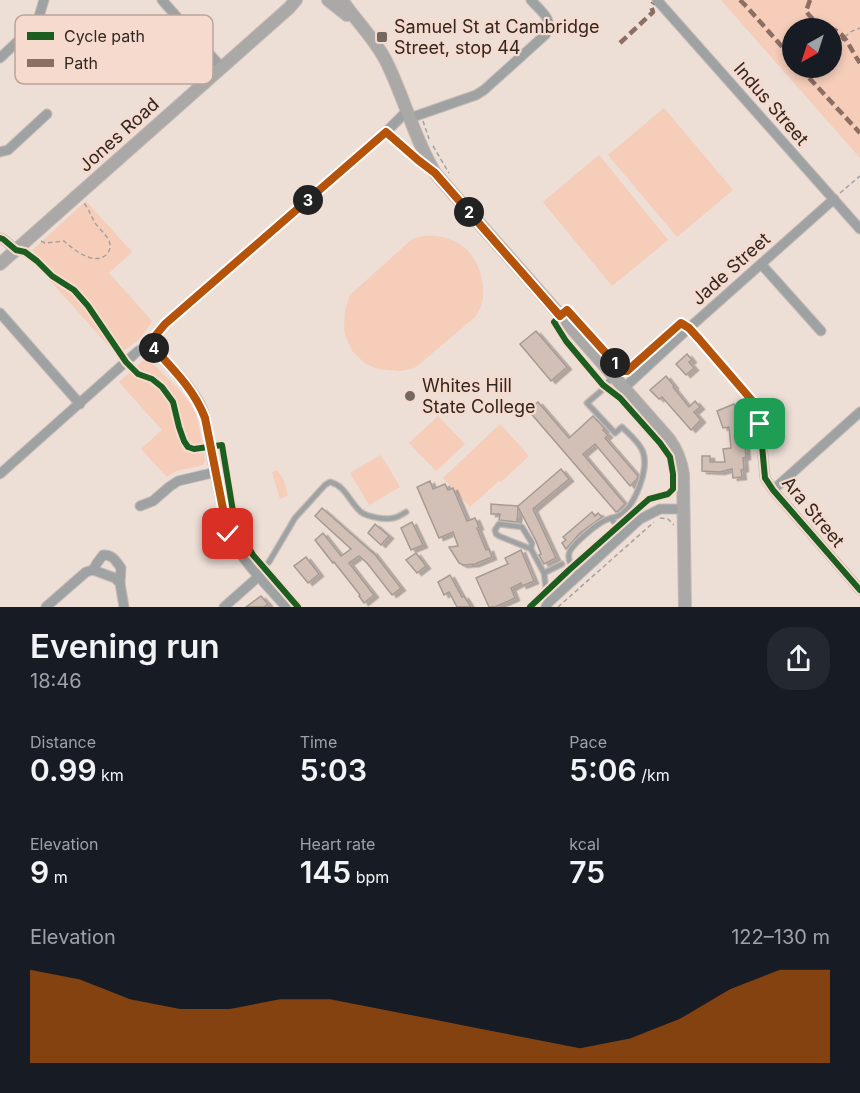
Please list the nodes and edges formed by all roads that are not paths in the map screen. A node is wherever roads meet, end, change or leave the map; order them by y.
1 (44, 0) edge
2 (162, 0) edge
3 (308, 0) edge
4 (328, 0) edge
5 (342, 0) edge
6 (531, 0) edge
7 (657, 0) edge
8 (293, 4) edge
9 (39, 15) edge
10 (175, 15) edge
11 (360, 26) junction
12 (15, 44) edge
13 (0, 58) edge
14 (213, 58) edge
15 (222, 68) junction
16 (213, 76) edge
17 (204, 84) edge
18 (47, 114) dead end
19 (409, 114) junction
20 (386, 132) junction
21 (0, 152) edge
22 (435, 173) junction
23 (834, 199) junction
24 (860, 229) edge
25 (0, 238) edge
26 (16, 250) junction
27 (0, 264) edge
28 (761, 264) junction
29 (0, 313) edge
30 (689, 328) junction
31 (821, 331) dead end
32 (151, 345) junction
33 (613, 376) junction
34 (624, 388) junction
35 (80, 404) junction
36 (858, 417) edge
37 (216, 472) junction
38 (0, 474) edge
39 (773, 490) junction
40 (140, 506) dead end
41 (684, 508) junction
42 (406, 512) dead end
43 (611, 518) junction
44 (623, 534) junction
45 (531, 549) junction
46 (561, 564) dead end
47 (93, 570) junction
48 (544, 573) junction
49 (578, 574) junction
50 (258, 575) junction
51 (120, 584) junction
52 (860, 590) edge
53 (547, 605) edge
54 (46, 607) edge
55 (124, 607) edge
56 (224, 607) edge
57 (286, 607) edge
58 (685, 607) edge

1 - 9 street
2 - 10 street
3 - 8 street, Jones Road
4 - 11 street
5 - 11 street
6 - 19 street
7 - 23 street, Indus Street
8 - 15 street, Jones Road
11 - 19 street
12 - 13 street
14 - 15 street
15 - 16 street, Jones Road
17 - 26 street, Jones Road
18 - 21 street
19 - 20 street
19 - 22 street
20 - 22 street
20 - 32 street
22 - 33 street
23 - 24 street, Indus Street
23 - 28 street, Jade Street
25 - 26 street
26 - 27 street, Jones Road
28 - 30 street, Jade Street
28 - 31 street
29 - 35 street
30 - 34 street, Jade Street
30 - 39 street, Ara Street
32 - 35 street
32 - 37 street
33 - 34 street
33 - 43 lane
34 - 41 street
35 - 38 street
36 - 39 street
37 - 40 street
37 - 50 street
39 - 52 street, Ara Street
41 - 44 street
41 - 58 street
42 - 50 lane
43 - 44 lane
43 - 49 lane
44 - 49 street
45 - 45 lane
45 - 48 lane
46 - 48 lane
47 - 51 street
47 - 51 street
47 - 54 street
48 - 53 lane
49 - 53 street
50 - 56 street
50 - 57 street
51 - 55 street

